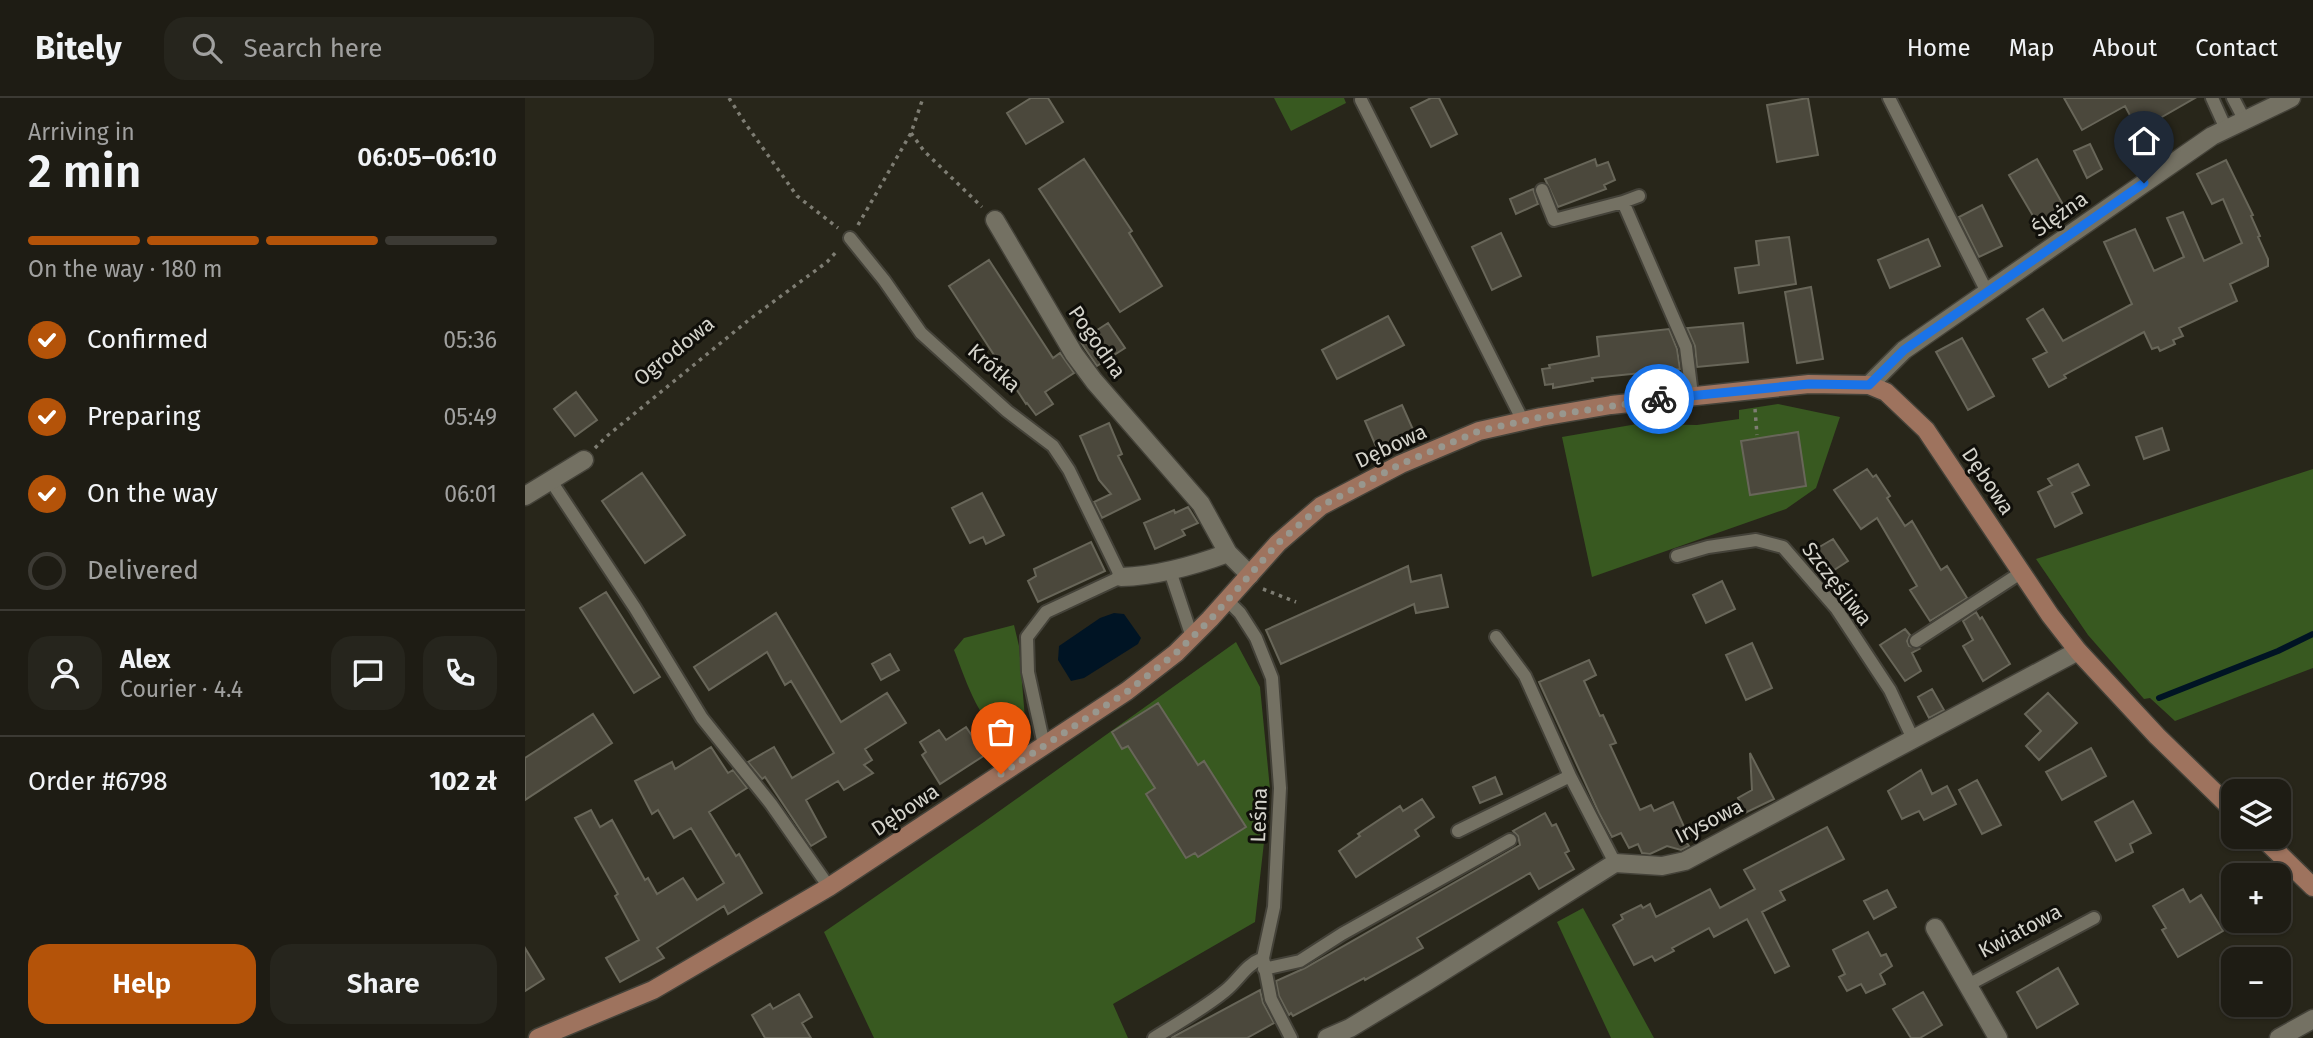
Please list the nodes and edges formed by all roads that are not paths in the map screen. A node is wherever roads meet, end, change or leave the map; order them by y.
1 (1889, 98) edge
2 (2212, 98) edge
3 (2233, 98) edge
4 (2291, 98) edge
5 (1361, 100) dead end
6 (2244, 119) junction
7 (2226, 129) junction
8 (1542, 190) dead end
9 (1639, 197) dead end
10 (1623, 202) junction
11 (995, 219) road end
12 (850, 238) road end
13 (1987, 292) junction
14 (1869, 385) junction
15 (1692, 395) junction
16 (1523, 421) junction
17 (584, 460) road end
18 (551, 481) junction
19 (525, 496) edge
20 (1228, 553) junction
21 (1677, 556) dead end
22 (1170, 571) junction
23 (2022, 572) junction
24 (1250, 575) junction
25 (1121, 577) junction
26 (1227, 600) junction
27 (1192, 637) junction
28 (1496, 637) dead end
29 (1916, 641) dead end
30 (2078, 652) junction
31 (1914, 741) junction
32 (1044, 745) junction
33 (1570, 776) junction
34 (2221, 798) edge
35 (1458, 831) dead end
36 (1510, 840) dead end
37 (2274, 849) edge
38 (1615, 863) junction
39 (829, 887) junction
40 (2313, 887) edge
41 (2094, 918) dead end
42 (1935, 928) dead end
43 (1263, 964) junction
44 (1968, 985) junction
45 (2313, 1019) edge
46 (538, 1038) edge
47 (1154, 1038) edge
48 (1291, 1038) edge
49 (1328, 1038) edge
50 (1998, 1038) edge
51 (2279, 1038) edge

1 - 13 lane
2 - 7 lane
3 - 6 lane
4 - 6 street, Ślężna
5 - 16 lane
6 - 7 street, Ślężna
7 - 13 street, Ślężna
8 - 10 lane
9 - 10 lane
10 - 15 lane
11 - 20 street, Pogodna
12 - 25 lane, Krótka
13 - 14 street, Ślężna
14 - 15 street, Dębowa
14 - 23 street, Dębowa
15 - 16 street, Dębowa
16 - 24 street, Dębowa
17 - 18 street
18 - 19 street
18 - 39 lane
20 - 22 street
20 - 24 street, Pogodna
21 - 31 lane, Szczęśliwa
22 - 25 street
22 - 27 lane
23 - 29 lane
23 - 30 street, Dębowa
24 - 26 street, Dębowa
25 - 32 lane
26 - 27 street, Dębowa
26 - 43 lane, Leśna
27 - 32 street, Dębowa
28 - 33 lane
30 - 31 street, Irysowa
30 - 34 street, Dębowa
31 - 38 street, Irysowa
32 - 39 street, Dębowa
33 - 35 lane
33 - 38 lane
36 - 43 lane
37 - 40 street
38 - 49 street
39 - 46 street, Dębowa
41 - 44 lane, Kwiatowa
42 - 44 street, Kwiatowa
43 - 47 lane
43 - 48 lane, Leśna
44 - 50 street, Kwiatowa
45 - 51 street

